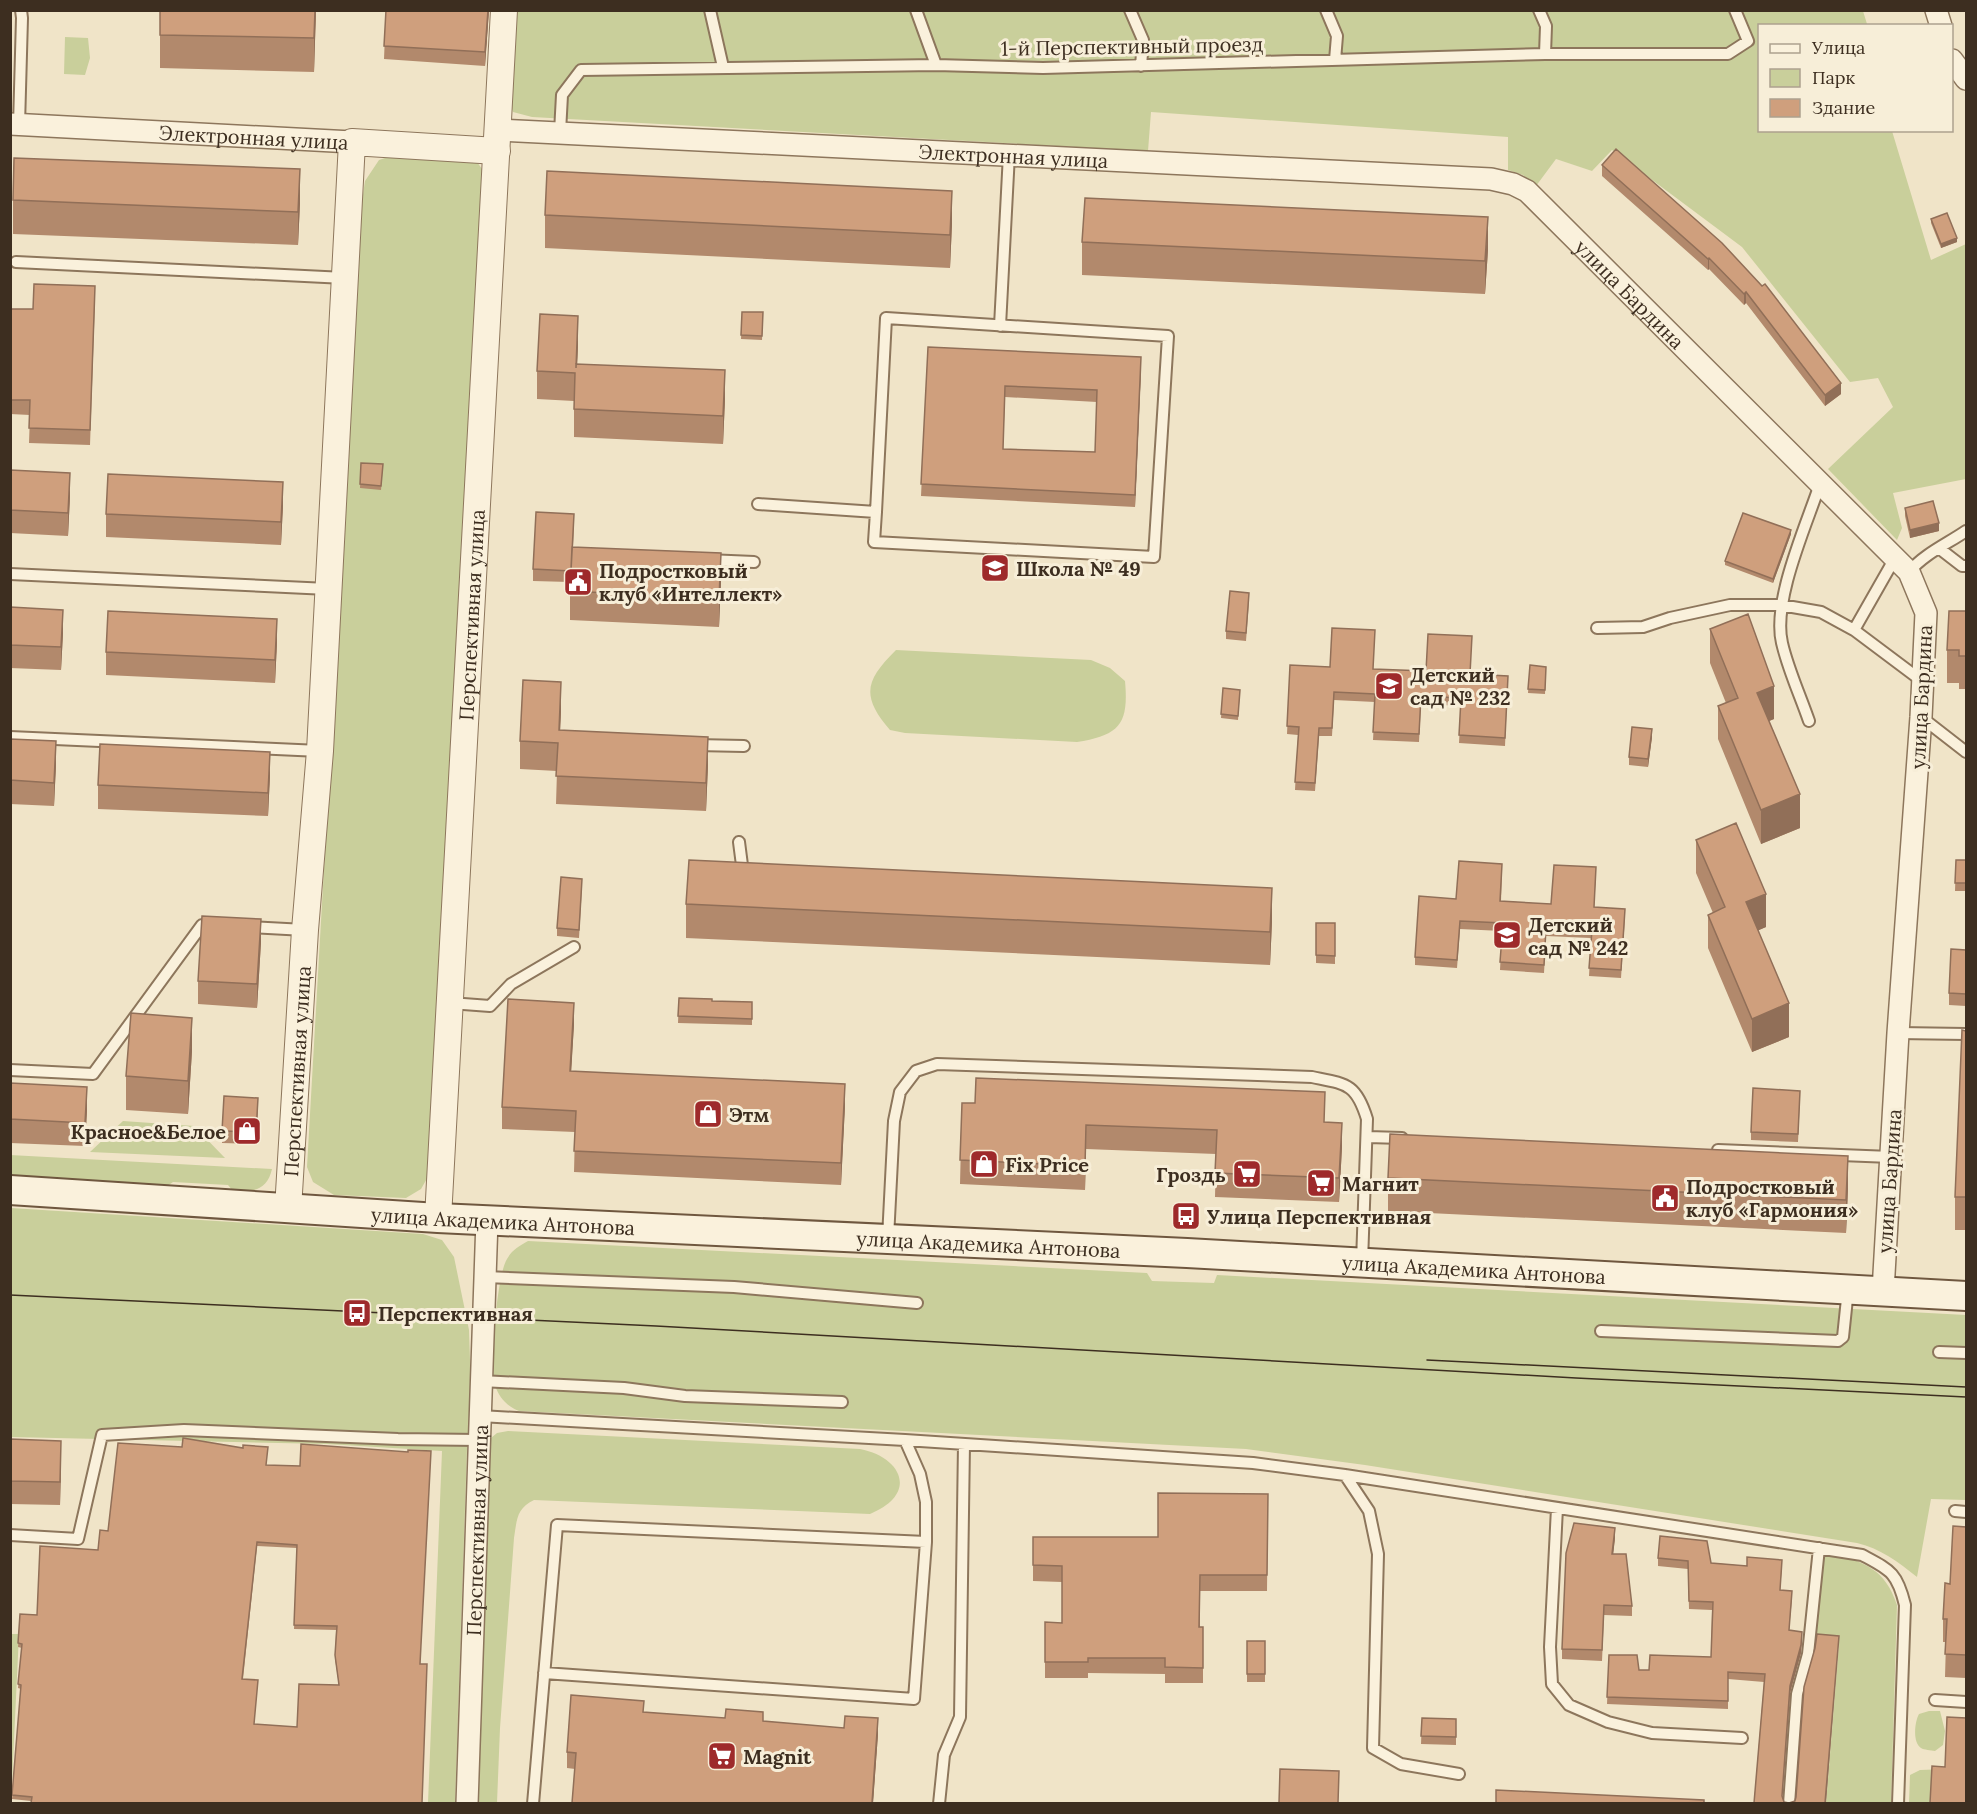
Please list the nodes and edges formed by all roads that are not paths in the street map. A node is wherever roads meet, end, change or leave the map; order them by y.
1 (21, 10) edge
2 (504, 10) edge
3 (710, 10) edge
4 (916, 10) edge
5 (1130, 10) edge
6 (1326, 10) edge
7 (1539, 10) edge
8 (1735, 10) edge
9 (1545, 54) junction
10 (1335, 60) junction
11 (1953, 61) edge
12 (936, 65) junction
13 (1141, 66) junction
14 (723, 67) junction
15 (1966, 79) edge
16 (15, 125) edge
17 (560, 132) junction
18 (498, 140) junction
19 (352, 142) junction
20 (1009, 154) junction
21 (1527, 191) joint
22 (16, 262) dead end
23 (345, 278) junction
24 (1000, 326) junction
25 (1820, 484) junction
26 (758, 504) dead end
27 (876, 512) junction
28 (1966, 531) edge
29 (1940, 549) junction
30 (698, 560) edge
31 (754, 562) dead end
32 (1902, 565) junction
33 (1966, 566) edge
34 (10, 574) edge
35 (328, 589) junction
36 (1781, 605) junction
37 (1597, 628) dead end
38 (1854, 630) junction
39 (1922, 681) junction
40 (1921, 717) junction
41 (1809, 721) dead end
42 (10, 737) edge
43 (686, 744) edge
44 (744, 746) dead end
45 (320, 751) junction
46 (1966, 752) edge
47 (739, 842) dead end
48 (754, 873) edge
49 (305, 930) junction
50 (574, 947) dead end
51 (450, 1003) junction
52 (1898, 1034) junction
53 (1966, 1034) edge
54 (10, 1070) edge
55 (1368, 1137) junction
56 (1415, 1138) edge
57 (1701, 1149) edge
58 (1891, 1157) junction
59 (10, 1190) edge
60 (288, 1209) junction
61 (438, 1218) junction
62 (487, 1220) junction
63 (888, 1238) junction
64 (1362, 1263) junction
65 (485, 1277) junction
66 (1848, 1289) junction
67 (1882, 1291) junction
68 (1966, 1296) edge
69 (917, 1303) dead end
70 (1601, 1331) dead end
71 (1939, 1352) dead end
72 (1966, 1353) edge
73 (481, 1381) junction
74 (842, 1401) dead end
75 (480, 1416) junction
76 (478, 1440) junction
77 (905, 1440) junction
78 (964, 1443) junction
79 (1345, 1475) junction
80 (1557, 1508) junction
81 (10, 1535) edge
82 (926, 1542) junction
83 (1819, 1548) junction
84 (544, 1673) junction
85 (1935, 1701) dead end
86 (1966, 1702) edge
87 (1742, 1738) dead end
88 (1459, 1774) dead end
89 (467, 1803) edge
90 (533, 1803) edge
91 (939, 1803) edge
92 (1789, 1803) edge
93 (1898, 1803) edge

1 - 16 lane
2 - 18 street, Перспективная улица
3 - 14 lane
4 - 12 lane
5 - 13 lane
6 - 10 lane
7 - 9 lane
8 - 9 lane, 1-й Перспективный проезд
9 - 10 lane, 1-й Перспективный проезд
10 - 13 lane, 1-й Перспективный проезд
11 - 15 street
12 - 13 lane, 1-й Перспективный проезд
12 - 14 lane, 1-й Перспективный проезд
14 - 17 lane, 1-й Перспективный проезд
16 - 19 street, Электронная улица
17 - 18 street, Электронная улица
17 - 20 street, Электронная улица
18 - 19 street, Электронная улица
18 - 51 street, Перспективная улица
19 - 23 street, Перспективная улица
20 - 21 street, Электронная улица
20 - 24 lane
21 - 25 street, улица Бардина
22 - 23 lane
23 - 35 street, Перспективная улица
24 - 27 lane
24 - 27 lane
25 - 32 street, улица Бардина
25 - 36 lane
26 - 27 lane
28 - 29 lane
29 - 32 lane
29 - 33 lane
30 - 31 lane
32 - 38 lane
32 - 39 street, улица Бардина
34 - 35 lane
35 - 45 street, Перспективная улица
36 - 37 lane
36 - 38 lane
36 - 41 lane
38 - 39 lane
39 - 40 street, улица Бардина
40 - 46 lane
40 - 52 street, улица Бардина
42 - 45 lane
43 - 44 lane
45 - 49 street, Перспективная улица
47 - 48 lane
49 - 54 lane
49 - 60 street, Перспективная улица
50 - 51 lane
51 - 61 street, Перспективная улица
52 - 53 lane
52 - 58 street, улица Бардина
55 - 56 lane
55 - 63 lane
55 - 64 lane
57 - 58 lane
58 - 67 street, улица Бардина
59 - 60 main road, улица Академика Антонова
60 - 61 main road, улица Академика Антонова
61 - 62 main road, улица Академика Антонова
62 - 63 main road, улица Академика Антонова
62 - 65 street, Перспективная улица
63 - 64 main road, улица Академика Антонова
64 - 66 main road, улица Академика Антонова
65 - 69 lane
65 - 73 street, Перспективная улица
66 - 67 main road, улица Академика Антонова
66 - 70 lane
67 - 68 main road, улица Академика Антонова
71 - 72 lane
73 - 74 lane
73 - 75 street, Перспективная улица
75 - 76 street, Перспективная улица
75 - 77 lane
76 - 81 lane
76 - 89 street, Перспективная улица
77 - 78 lane
77 - 82 lane
78 - 79 lane
78 - 91 lane
79 - 80 lane
79 - 88 lane
80 - 83 lane
80 - 87 lane
82 - 84 lane
82 - 84 lane
83 - 92 lane
83 - 93 lane
84 - 90 lane
85 - 86 lane

